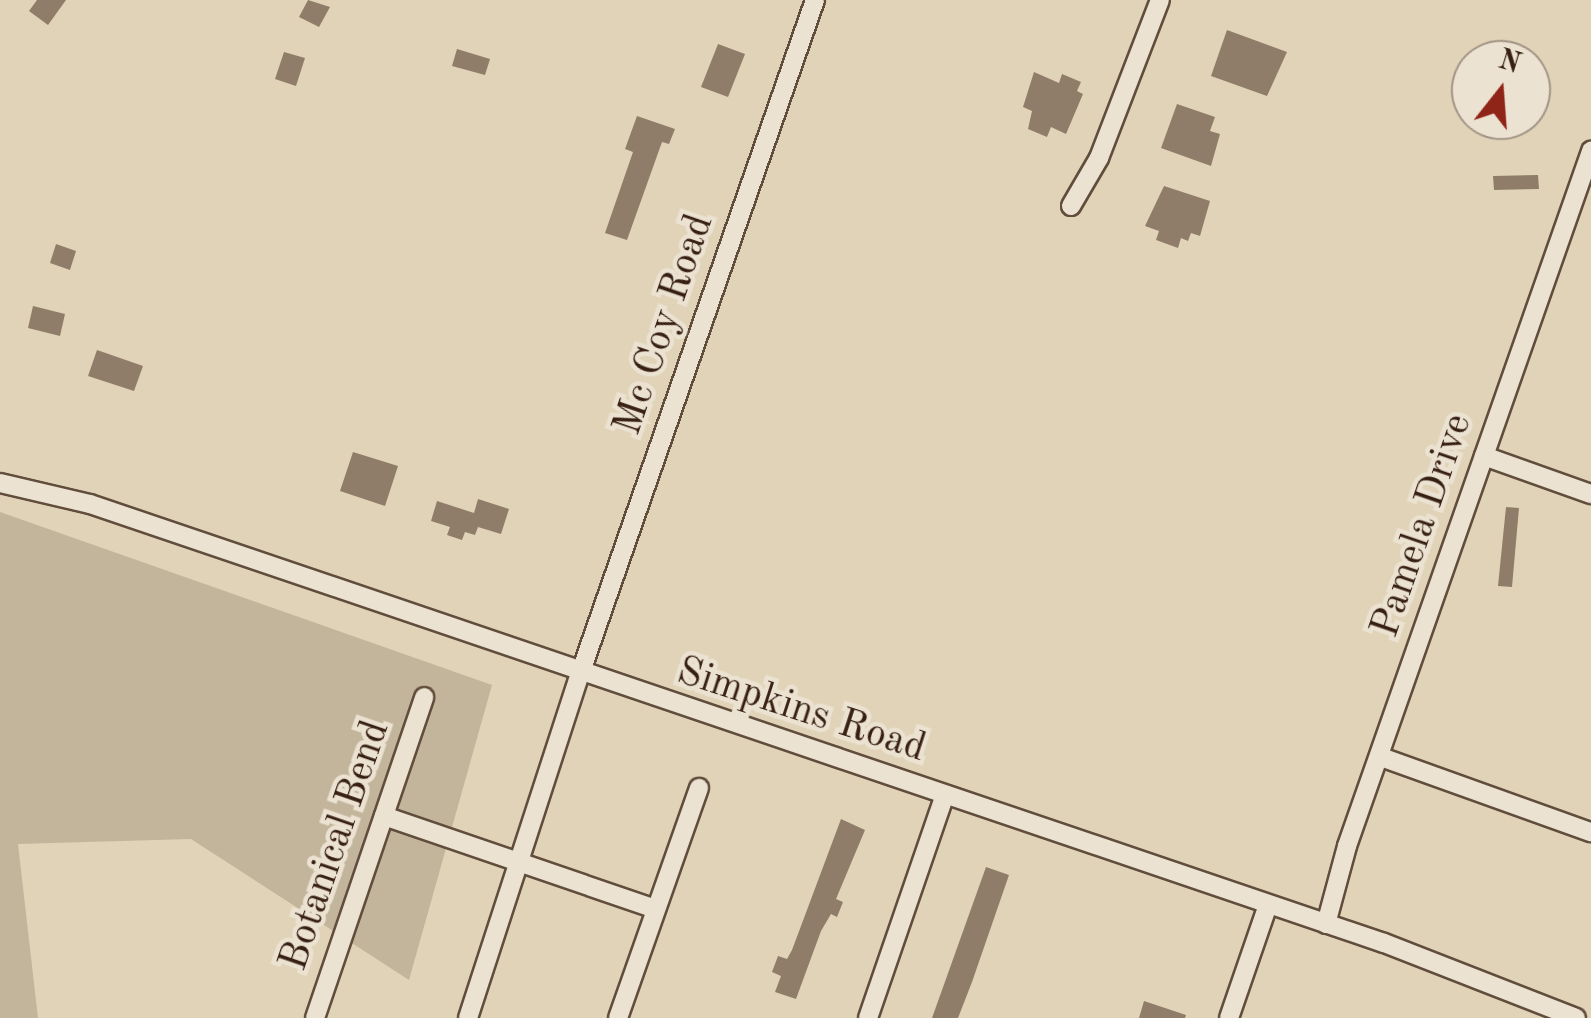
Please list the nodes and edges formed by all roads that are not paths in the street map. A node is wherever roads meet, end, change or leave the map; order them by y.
1 (815, 0) edge
2 (1160, 0) edge
3 (1590, 159) edge
4 (1071, 206) dead end
5 (1484, 456) junction
6 (0, 483) edge
7 (1591, 494) edge
8 (580, 674) junction
9 (424, 697) dead end
10 (1381, 757) junction
11 (699, 788) dead end
12 (945, 796) junction
13 (384, 816) junction
14 (1591, 832) edge
15 (521, 864) junction
16 (1268, 905) junction
17 (655, 910) junction
18 (1326, 924) junction
19 (315, 1018) edge
20 (468, 1018) edge
21 (618, 1018) edge
22 (868, 1018) edge
23 (1229, 1018) edge
24 (1576, 1018) edge

1 - 8 street, Mc Coy Road
2 - 4 street
3 - 5 street, Pamela Drive
5 - 7 street
5 - 10 street, Pamela Drive
6 - 8 street, Simpkins Road
8 - 12 street, Simpkins Road
8 - 15 street, Mc Coy Road
9 - 13 street, Botanical Bend
10 - 14 street
10 - 18 street, Pamela Drive
11 - 17 street
12 - 16 street, Simpkins Road
12 - 22 street
13 - 15 street
13 - 19 street, Botanical Bend
15 - 17 street
15 - 20 street, Mc Coy Road
16 - 18 street, Simpkins Road
16 - 23 street
17 - 21 street
18 - 24 street, Simpkins Road

